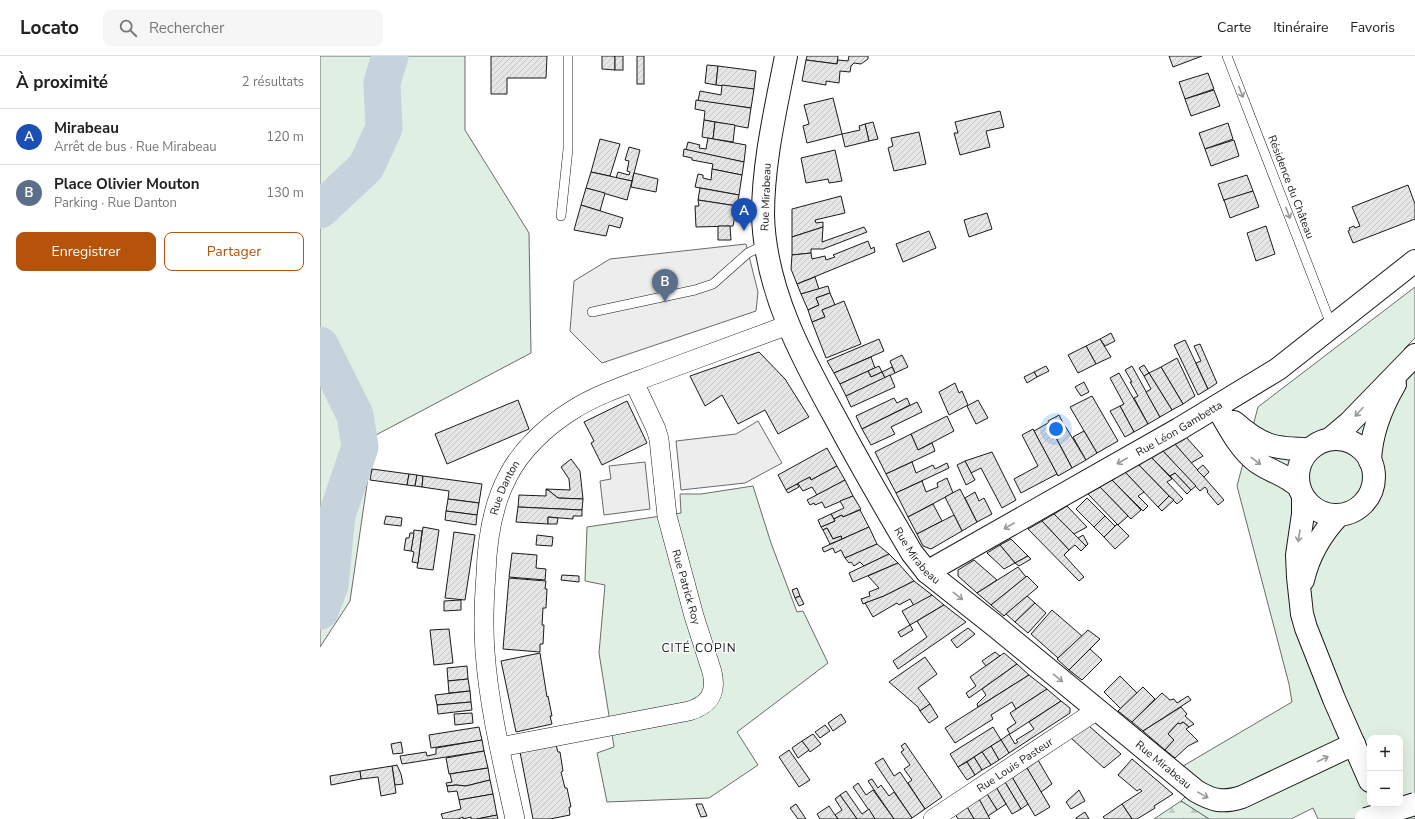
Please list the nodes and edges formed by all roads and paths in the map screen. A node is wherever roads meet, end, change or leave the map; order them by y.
1 (568, 56) edge
2 (786, 56) edge
3 (1227, 56) edge
4 (562, 216) dead end
5 (766, 246) junction
6 (1415, 262) edge
7 (592, 312) dead end
8 (788, 325) junction
9 (1332, 327) junction
10 (1411, 360) edge
11 (634, 382) junction
12 (1217, 407) junction
13 (1330, 439) junction
14 (1310, 449) junction
15 (1370, 461) junction
16 (1301, 492) junction
17 (1339, 515) junction
18 (927, 572) junction
19 (1301, 601) junction
20 (1097, 710) junction
21 (1354, 744) junction
22 (500, 747) junction
23 (1367, 775) edge
24 (1415, 804) edge
25 (1381, 807) edge
26 (514, 819) edge
27 (933, 819) edge
28 (1366, 819) edge
29 (1386, 819) edge

1 - 4 lane
2 - 5 main road, Rue Mirabeau
3 -> 9 lane, Résidence du Château
5 - 7 lane
5 - 8 main road, Rue Mirabeau
6 - 9 main road, Rue Léon Gambetta
8 - 11 street, Rue Danton
8 - 18 main road, Rue Mirabeau
9 - 12 main road, Rue Léon Gambetta
10 -> 13 main road
10 - 15 main road
11 - 22 street, Rue Danton
11 - 22 street, Rue Patrick Roy
12 - 14 main road
12 -> 16 main road
12 -> 18 main road, Rue Léon Gambetta
13 - 14 main road
13 - 15 main road
14 - 16 main road
15 - 17 main road
16 - 17 main road
16 -> 19 main road
17 - 19 main road
18 -> 20 main road, Rue Mirabeau
19 - 21 main road
20 -> 21 main road, Rue Mirabeau
20 - 27 street, Rue Louis Pasteur
21 - 23 main road
22 - 26 street, Rue Danton
24 - 28 main road, bridge
25 - 29 main road

